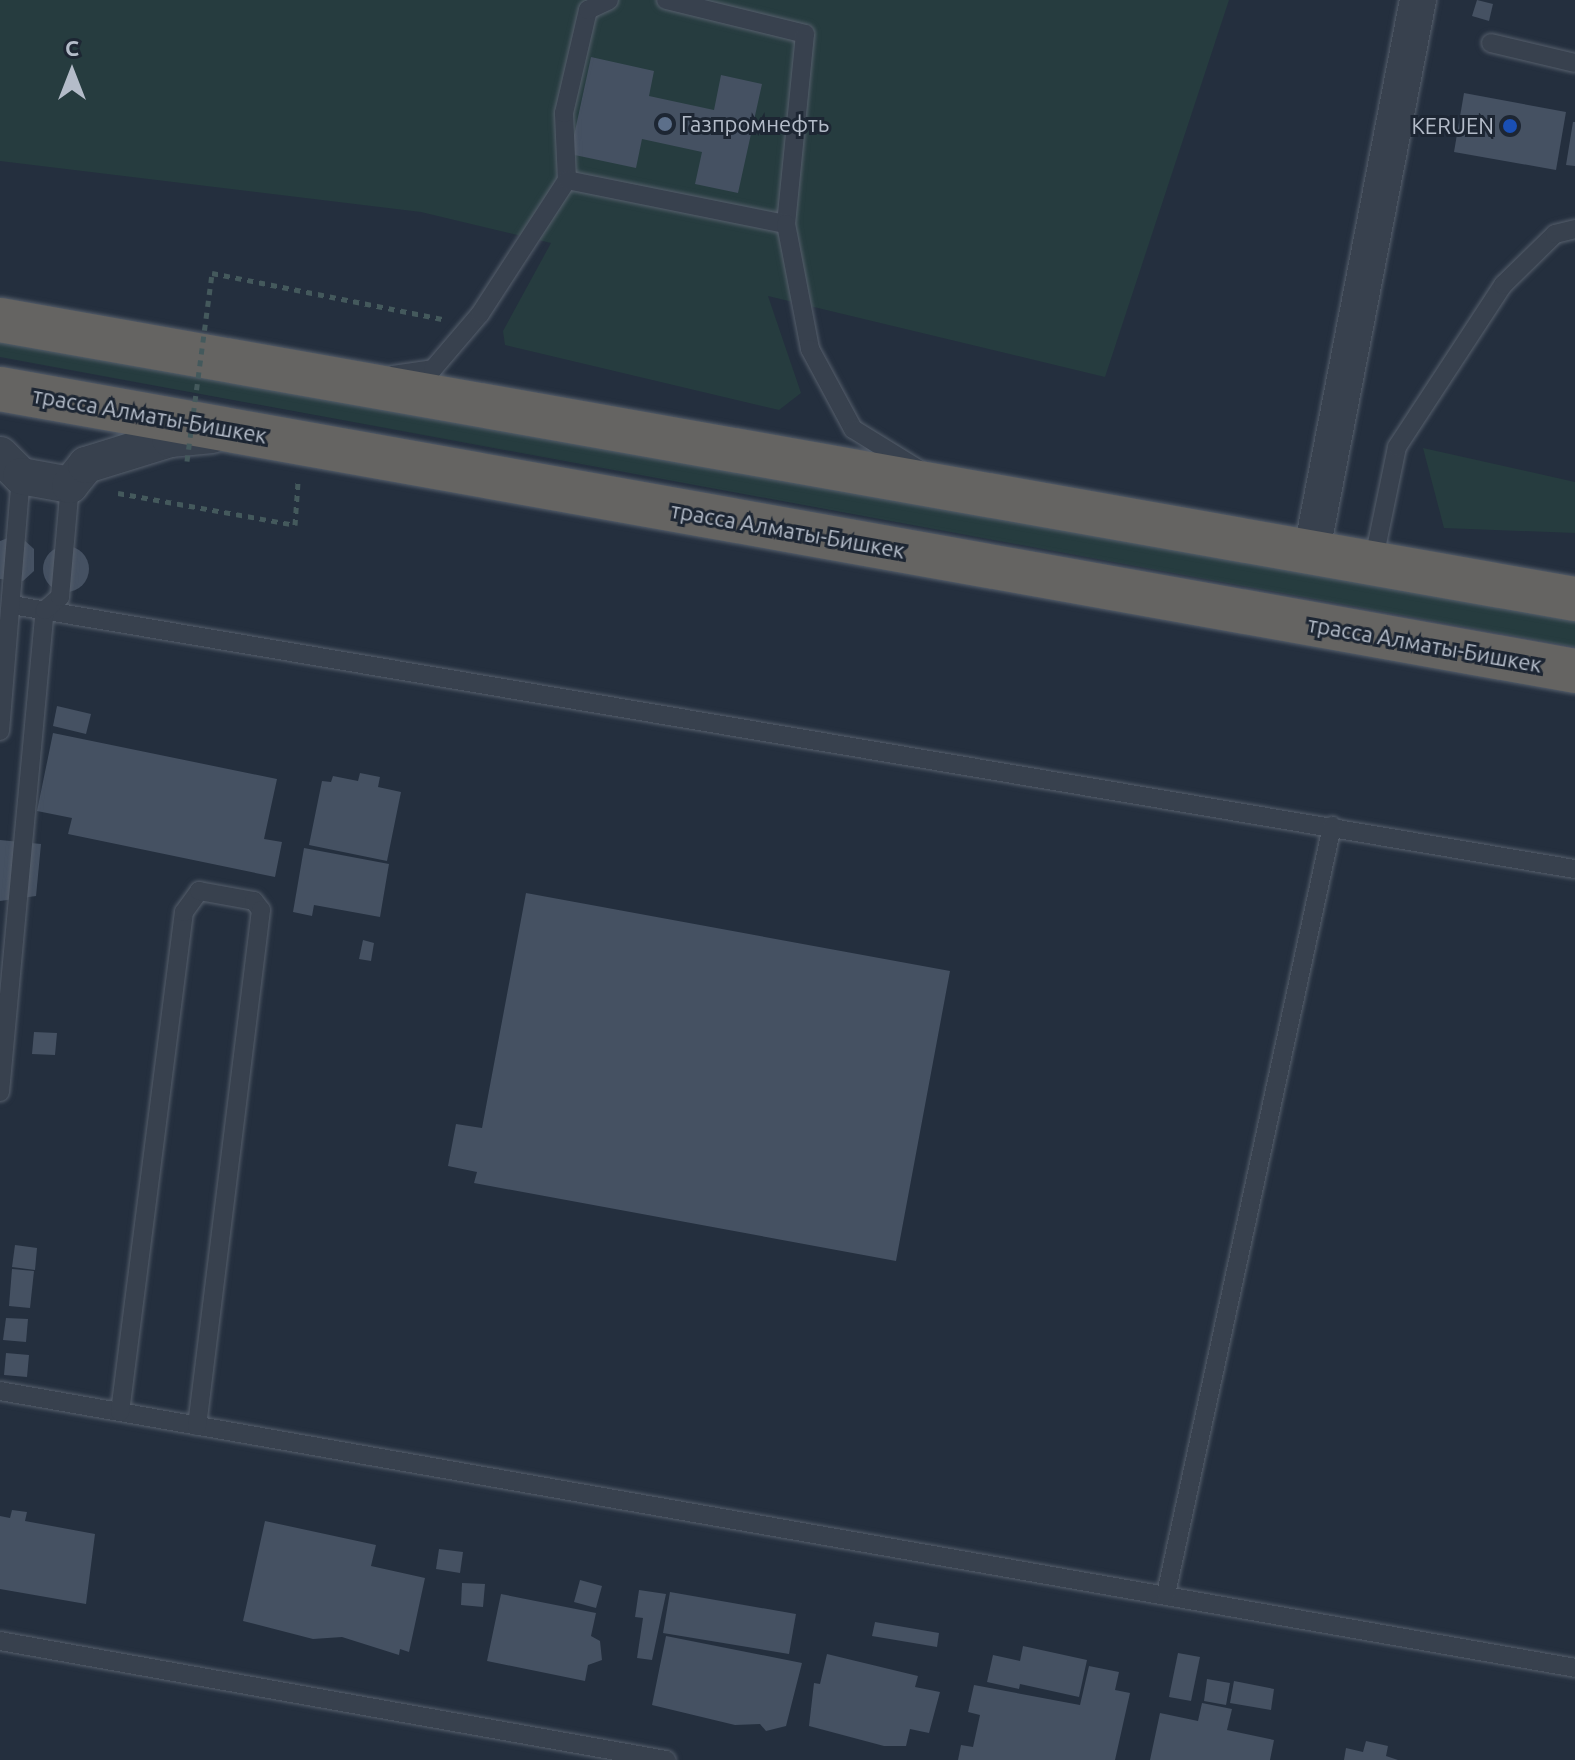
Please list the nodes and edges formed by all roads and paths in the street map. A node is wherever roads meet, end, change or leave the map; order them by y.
1 (609, 0) edge
2 (666, 0) edge
3 (1418, 0) edge
4 (1491, 43) dead end
5 (1575, 63) edge
6 (567, 180) junction
7 (786, 224) junction
8 (1575, 229) edge
9 (0, 320) edge
10 (471, 324) junction
11 (351, 382) junction
12 (0, 389) edge
13 (243, 432) junction
14 (187, 461) dead end
15 (11, 466) edge
16 (298, 481) dead end
17 (70, 485) junction
18 (954, 492) junction
19 (1311, 555) junction
20 (1372, 566) junction
21 (1575, 599) edge
22 (12, 605) junction
23 (45, 610) junction
24 (1575, 671) edge
25 (0, 731) edge
26 (1332, 826) junction
27 (1575, 869) edge
28 (0, 1092) edge
29 (0, 1391) edge
30 (120, 1412) junction
31 (197, 1426) junction
32 (1166, 1594) junction
33 (0, 1641) edge
34 (1575, 1668) edge
35 (666, 1760) edge

1 - 6 lane
2 - 7 lane
3 - 19 street
4 - 5 lane
6 - 7 lane
6 - 10 lane
7 - 18 lane
8 - 20 lane
9 - 11 highway
10 - 11 lane
10 - 14 path, bridge
11 - 18 highway
12 - 13 highway, трасса Алматы-Бишкек
13 - 17 street
13 - 24 highway, трасса Алматы-Бишкек
15 - 17 street
15 - 22 lane
16 - 17 path
17 - 23 lane
18 - 19 highway
19 - 20 highway
20 - 21 highway
22 - 23 lane
22 - 25 lane
23 - 26 lane
23 - 28 lane
26 - 27 lane
26 - 32 lane
29 - 30 lane
30 - 31 lane
30 - 31 lane
31 - 32 lane
32 - 34 lane
33 - 35 lane

